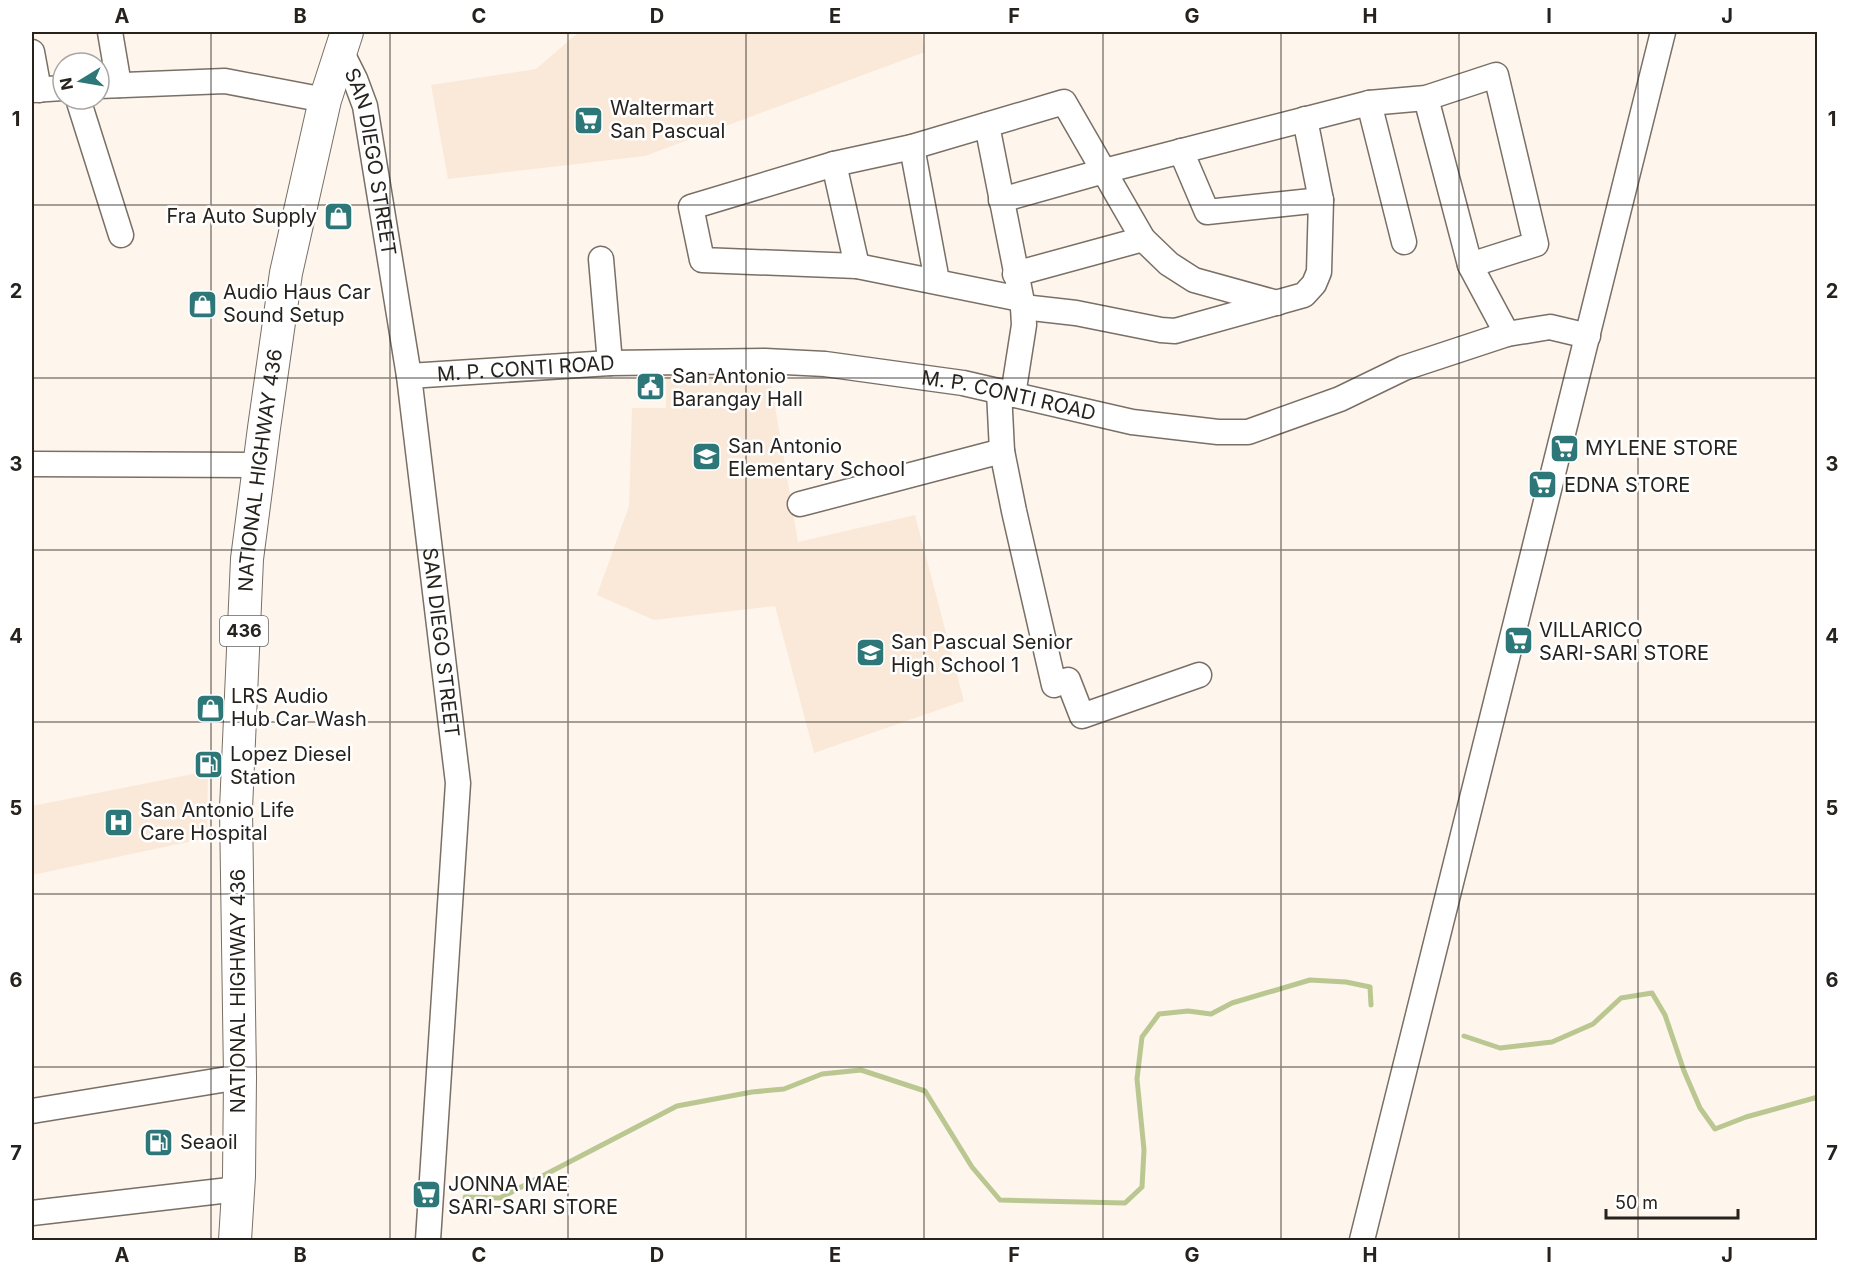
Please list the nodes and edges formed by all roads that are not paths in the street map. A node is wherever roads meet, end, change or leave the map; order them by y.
1 (110, 32) edge
2 (1664, 32) edge
3 (344, 41) edge
4 (110, 51) edge
5 (32, 52) edge
6 (111, 86) edge
7 (51, 89) edge
8 (35, 90) edge
9 (1426, 98) junction
10 (325, 100) junction
11 (1369, 103) junction
12 (82, 111) edge
13 (1305, 119) junction
14 (987, 126) junction
15 (912, 147) junction
16 (1181, 151) junction
17 (834, 164) junction
18 (1104, 171) junction
19 (1001, 200) junction
20 (1321, 200) junction
21 (121, 235) dead end
22 (1143, 239) junction
23 (1404, 242) dead end
24 (601, 260) dead end
25 (1470, 265) junction
26 (857, 266) junction
27 (1015, 274) junction
28 (937, 281) junction
29 (1022, 303) junction
30 (1277, 303) junction
31 (1507, 334) junction
32 (1588, 336) junction
33 (610, 363) junction
34 (409, 376) junction
35 (1006, 393) junction
36 (1002, 451) junction
37 (32, 464) edge
38 (259, 465) junction
39 (800, 504) dead end
40 (1199, 675) dead end
41 (240, 1077) junction
42 (32, 1111) edge
43 (238, 1189) junction
44 (32, 1213) edge
45 (235, 1240) edge
46 (428, 1240) edge
47 (1362, 1240) edge

1 - 4 street
2 - 32 street
3 - 10 main road, NATIONAL HIGHWAY 436 / 436
3 - 34 street, SAN DIEGO STREET
5 - 8 street
6 - 10 street
7 - 8 street
9 - 11 street
9 - 25 street
9 - 25 street
10 - 38 main road, NATIONAL HIGHWAY 436 / 436
11 - 13 street
11 - 23 street
12 - 21 street
13 - 16 street
13 - 20 street
14 - 15 street
14 - 18 street
14 - 19 street
15 - 17 street
15 - 28 street
16 - 18 street
16 - 20 street
17 - 26 street
17 - 26 street
18 - 19 street
18 - 22 street
19 - 27 street
20 - 30 street
22 - 27 street
22 - 30 street
24 - 33 street
25 - 31 street
26 - 28 street
27 - 29 street
28 - 29 street
29 - 30 street
29 - 35 street
31 - 32 street, M. P. CONTI ROAD
31 - 35 street, M. P. CONTI ROAD
32 - 47 street
33 - 34 street, M. P. CONTI ROAD
33 - 35 street, M. P. CONTI ROAD
34 - 46 street, SAN DIEGO STREET
35 - 36 street
36 - 39 street
36 - 40 street
37 - 38 street
38 - 41 main road, NATIONAL HIGHWAY 436 / 436
41 - 42 street
41 - 43 main road, NATIONAL HIGHWAY 436 / 436
43 - 44 street
43 - 45 main road, NATIONAL HIGHWAY 436 / 436

